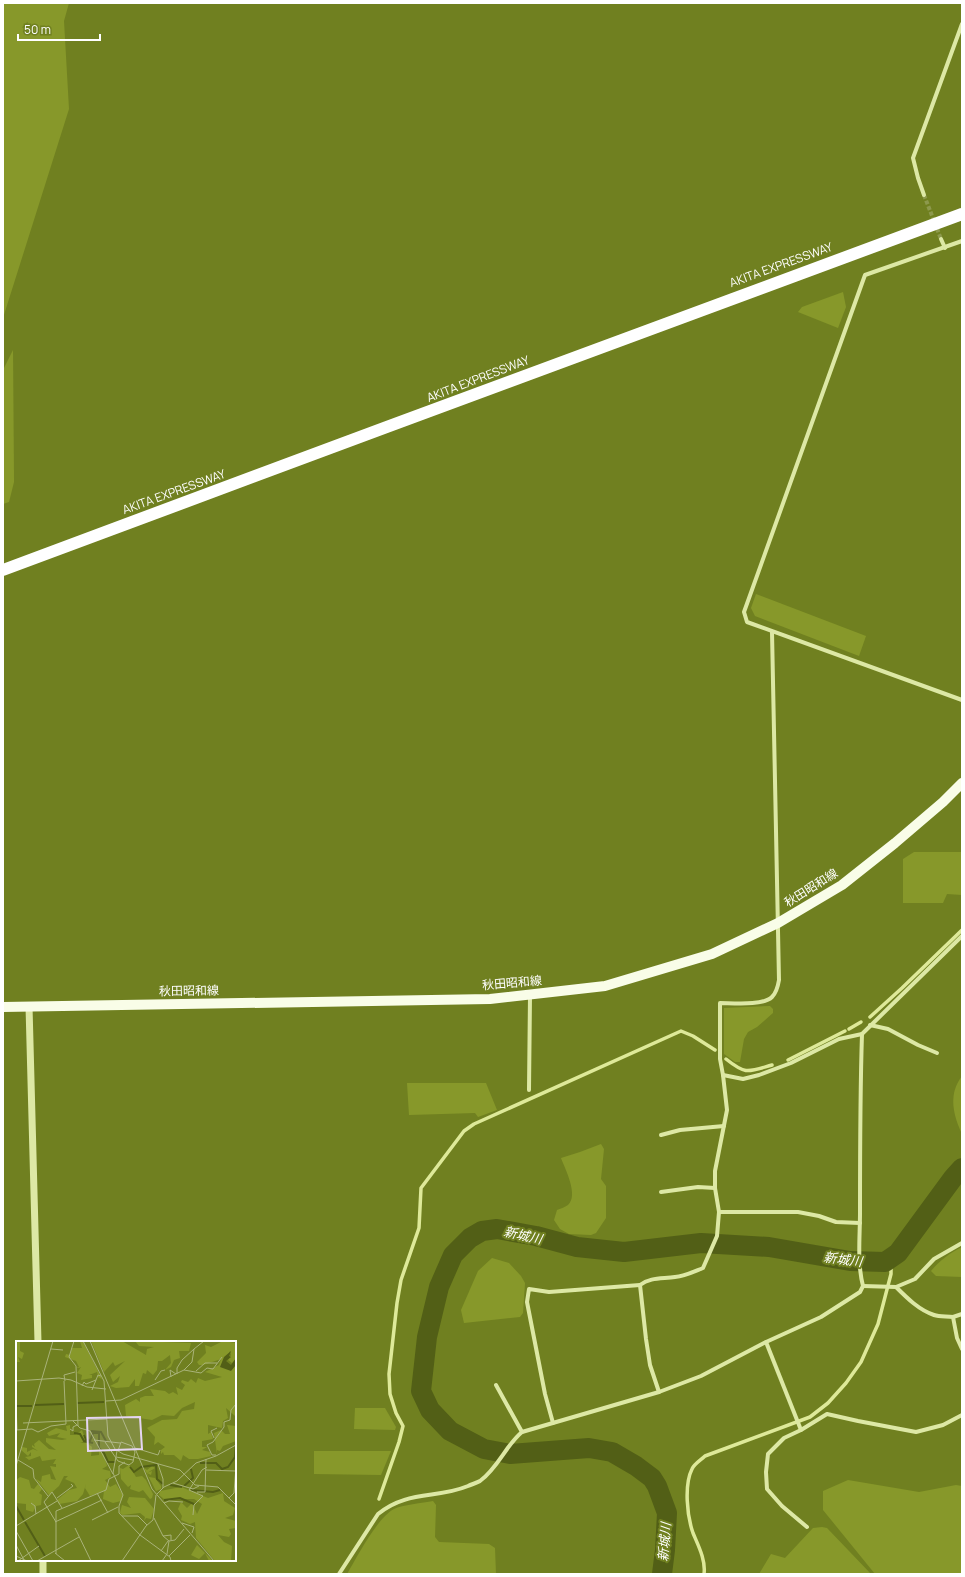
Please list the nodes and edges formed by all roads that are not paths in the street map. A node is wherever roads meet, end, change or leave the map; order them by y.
1 (962, 24) edge
2 (924, 195) tunnel mouth
3 (962, 214) edge
4 (941, 239) tunnel mouth
5 (962, 242) edge
6 (944, 248) junction
7 (3, 570) edge
8 (772, 632) junction
9 (962, 700) edge
10 (962, 783) edge
11 (778, 924) junction
12 (962, 936) edge
13 (530, 996) junction
14 (29, 1006) junction
15 (3, 1007) edge
16 (870, 1025) junction
17 (862, 1034) junction
18 (937, 1053) dead end
19 (723, 1075) junction
20 (529, 1090) dead end
21 (724, 1126) junction
22 (661, 1135) dead end
23 (715, 1188) junction
24 (661, 1192) dead end
25 (719, 1212) junction
26 (860, 1223) junction
27 (962, 1242) edge
28 (640, 1285) junction
29 (863, 1286) junction
30 (896, 1287) junction
31 (962, 1314) edge
32 (953, 1317) junction
33 (38, 1341) edge
34 (766, 1342) junction
35 (962, 1350) edge
36 (496, 1385) dead end
37 (660, 1392) junction
38 (962, 1415) edge
39 (553, 1423) junction
40 (801, 1430) junction
41 (522, 1432) junction
42 (807, 1527) dead end
43 (43, 1561) edge
44 (43, 1574) edge
45 (339, 1574) edge

1 - 2 street
3 - 7 highway, AKITA EXPRESSWAY
4 - 6 street
5 - 6 street
6 - 8 street
8 - 9 street
8 - 11 street
10 - 11 main road, 秋田昭和線
11 - 13 main road, 秋田昭和線
11 - 19 street
12 - 16 street
13 - 14 main road, 秋田昭和線
13 - 20 street
14 - 15 main road, 秋田昭和線
14 - 33 street
16 - 17 street
16 - 18 street
17 - 19 street
17 - 26 street
19 - 21 street
21 - 22 street
21 - 23 street
23 - 24 street
23 - 25 street
25 - 26 street
25 - 28 street
26 - 29 street
27 - 30 street
28 - 37 street
28 - 39 street
29 - 30 street
29 - 34 street
30 - 32 street
31 - 32 street
32 - 35 street
34 - 37 street
34 - 40 street
36 - 41 street
37 - 39 street
38 - 40 street
39 - 41 street
40 - 42 street
41 - 45 street
43 - 44 street

